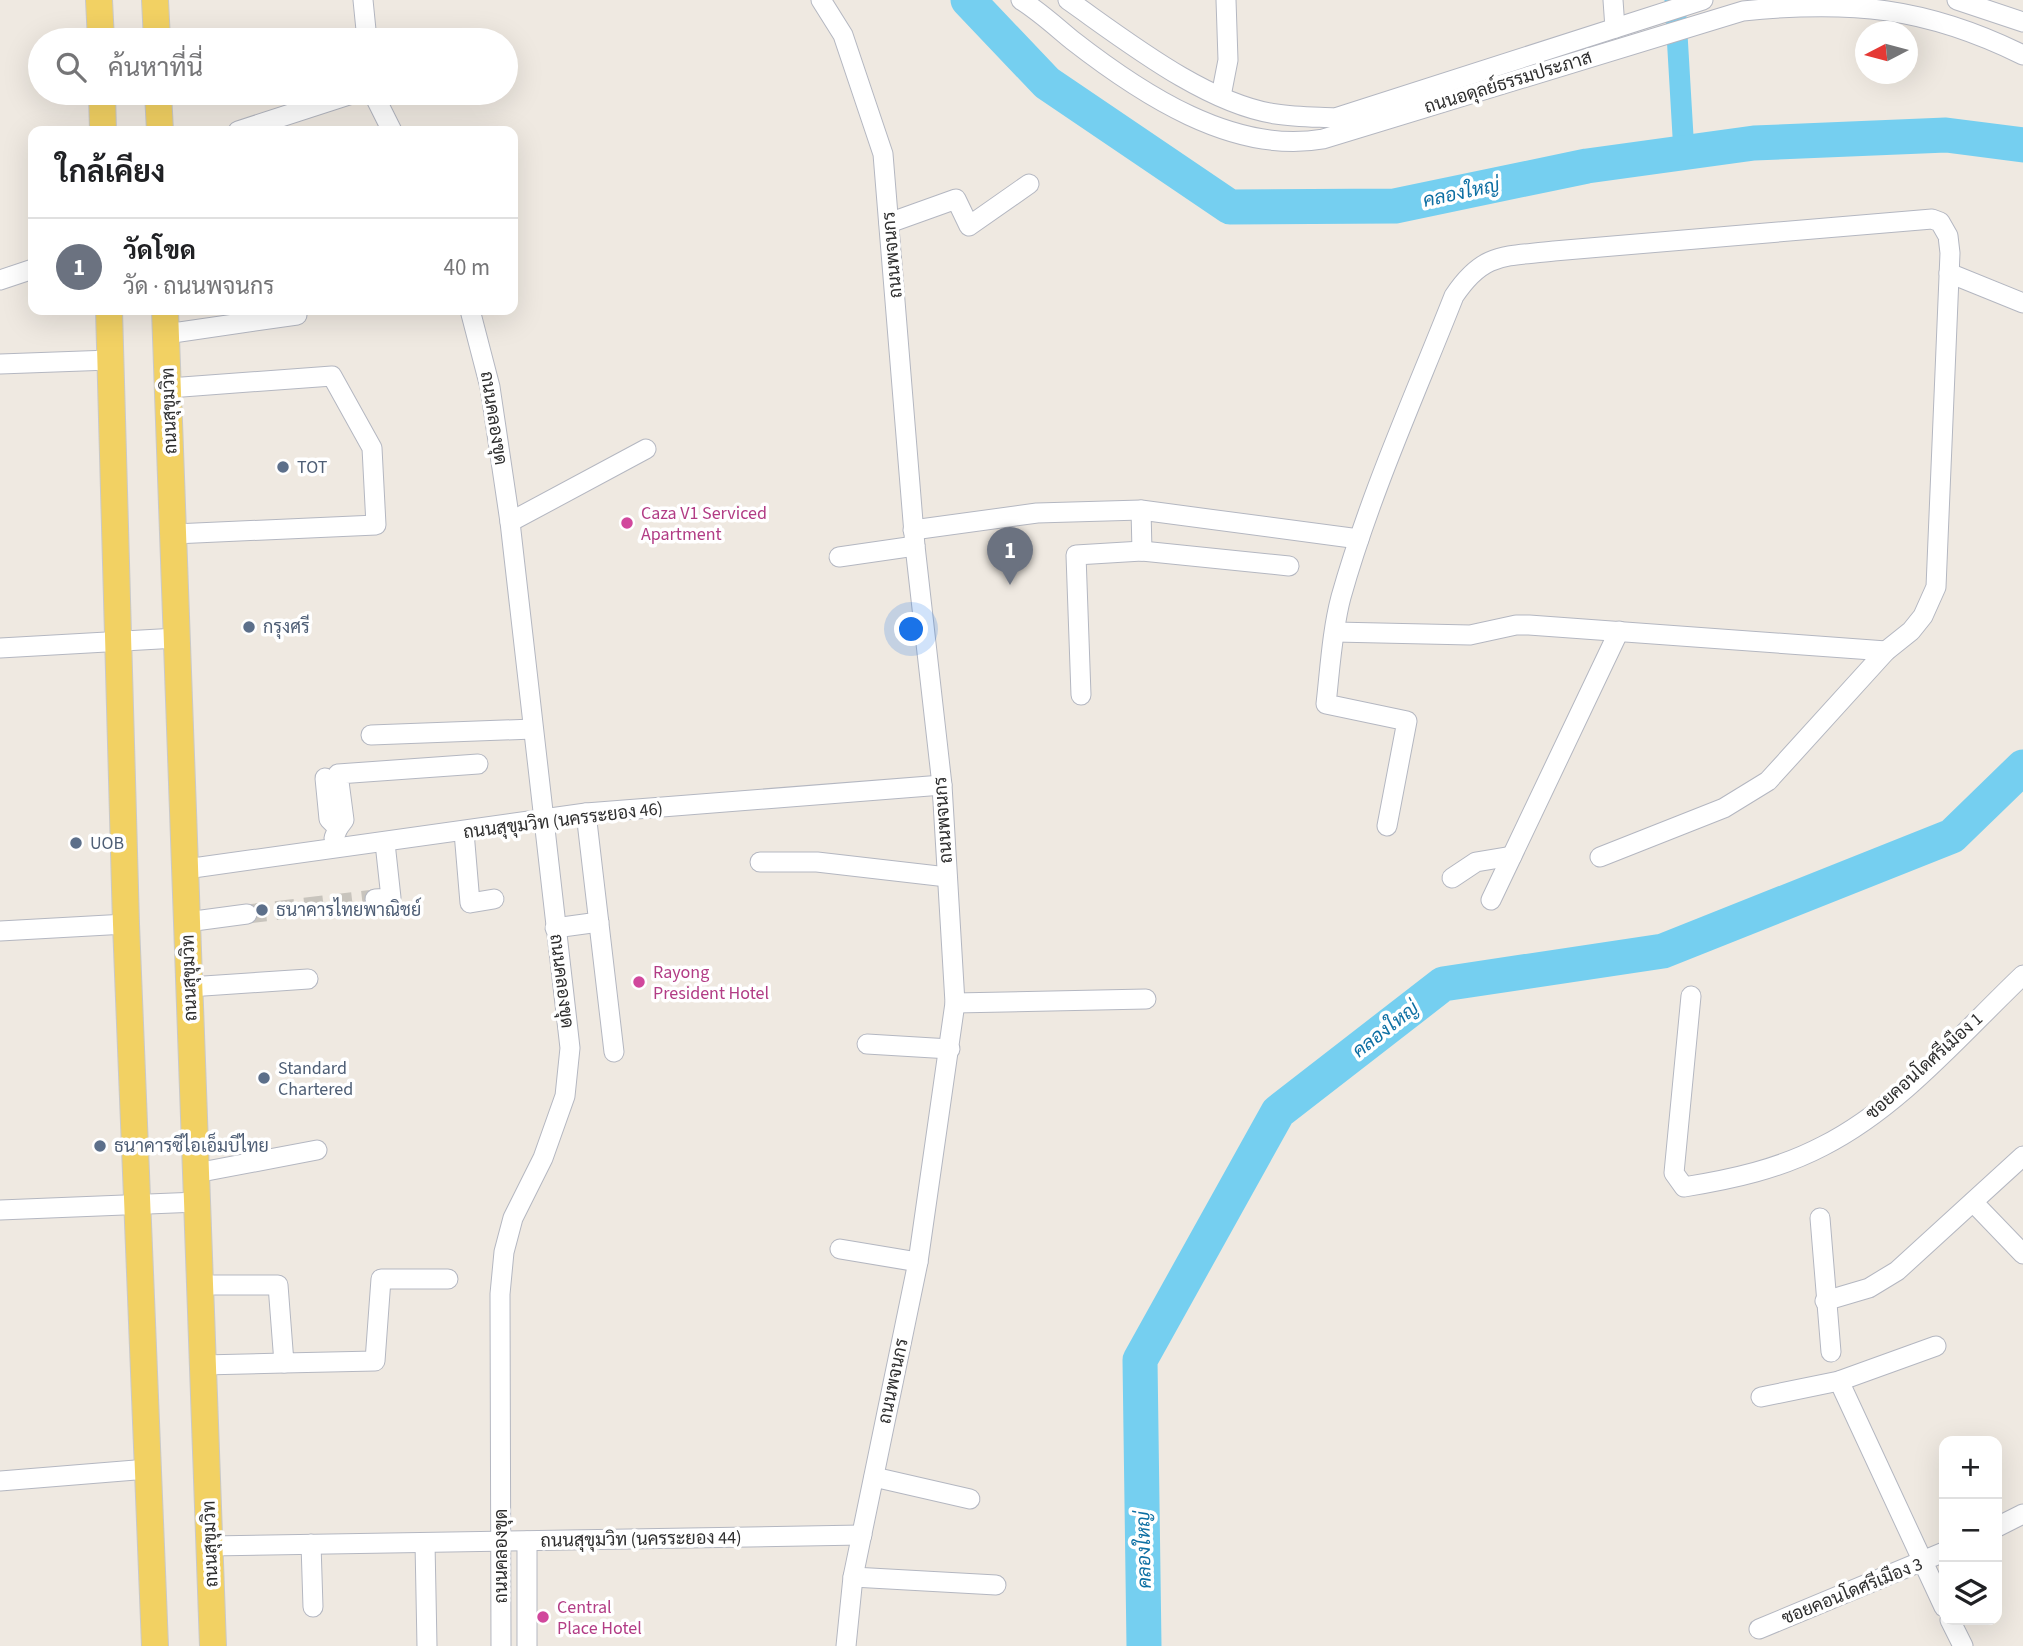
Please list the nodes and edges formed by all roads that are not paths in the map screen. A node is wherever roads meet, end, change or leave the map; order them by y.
1 (99, 0) edge
2 (363, 0) edge
3 (821, 0) edge
4 (1021, 0) edge
5 (1068, 0) edge
6 (1226, 0) edge
7 (1613, 0) edge
8 (1703, 0) edge
9 (1957, 0) edge
10 (161, 2) edge
11 (2023, 22) edge
12 (100, 28) edge
13 (158, 28) edge
14 (366, 28) edge
15 (1615, 28) junction
16 (1121, 37) junction
17 (2023, 55) edge
18 (1102, 60) junction
19 (1221, 96) junction
20 (102, 105) edge
21 (159, 105) edge
22 (318, 105) edge
23 (379, 105) edge
24 (103, 126) edge
25 (160, 126) edge
26 (253, 126) edge
27 (390, 126) edge
28 (1029, 184) dead end
29 (889, 223) junction
30 (28, 271) edge
31 (1949, 273) junction
32 (0, 280) edge
33 (2023, 303) edge
34 (108, 315) edge
35 (297, 315) dead end
36 (471, 315) edge
37 (166, 322) edge
38 (110, 360) junction
39 (0, 364) edge
40 (169, 388) junction
41 (646, 449) dead end
42 (1141, 510) junction
43 (510, 522) junction
44 (174, 534) junction
45 (914, 538) junction
46 (1359, 539) junction
47 (1142, 551) junction
48 (839, 557) dead end
49 (1289, 566) dead end
50 (1619, 631) junction
51 (1335, 632) junction
52 (177, 638) junction
53 (120, 642) junction
54 (0, 648) edge
55 (1886, 650) junction
56 (1081, 695) dead end
57 (533, 729) junction
58 (371, 735) dead end
59 (478, 764) dead end
60 (325, 778) dead end
61 (942, 785) junction
62 (586, 813) junction
63 (542, 820) junction
64 (1387, 826) dead end
65 (338, 828) junction
66 (464, 832) junction
67 (385, 843) junction
68 (330, 849) junction
69 (1512, 856) junction
70 (1600, 857) dead end
71 (760, 862) dead end
72 (186, 869) junction
73 (947, 877) junction
74 (1451, 878) dead end
75 (375, 899) dead end
76 (494, 899) dead end
77 (1491, 900) dead end
78 (247, 914) tunnel mouth
79 (187, 922) junction
80 (599, 922) junction
81 (126, 924) junction
82 (555, 928) junction
83 (0, 931) edge
84 (2023, 975) edge
85 (308, 979) dead end
86 (189, 987) junction
87 (1691, 996) dead end
88 (1146, 999) dead end
89 (955, 1003) junction
90 (867, 1044) dead end
91 (950, 1049) junction
92 (614, 1052) dead end
93 (317, 1150) dead end
94 (2023, 1156) edge
95 (196, 1173) junction
96 (198, 1202) junction
97 (1973, 1202) junction
98 (137, 1204) junction
99 (0, 1210) edge
100 (1820, 1218) dead end
101 (840, 1249) dead end
102 (2023, 1254) edge
103 (918, 1262) junction
104 (448, 1279) dead end
105 (200, 1285) junction
106 (1825, 1301) junction
107 (1936, 1346) dead end
108 (1831, 1352) dead end
109 (284, 1363) junction
110 (203, 1365) junction
111 (1839, 1381) junction
112 (1761, 1397) dead end
113 (148, 1469) junction
114 (874, 1477) junction
115 (0, 1481) edge
116 (970, 1499) dead end
117 (2023, 1514) edge
118 (2002, 1524) edge
119 (862, 1535) junction
120 (527, 1541) junction
121 (501, 1542) junction
122 (425, 1543) junction
123 (311, 1545) junction
124 (210, 1546) junction
125 (1939, 1554) edge
126 (1922, 1563) junction
127 (853, 1577) junction
128 (996, 1585) dead end
129 (1939, 1597) edge
130 (313, 1606) dead end
131 (1952, 1625) edge
132 (1759, 1629) dead end
133 (155, 1646) edge
134 (213, 1646) edge
135 (427, 1646) edge
136 (501, 1646) edge
137 (527, 1646) edge
138 (846, 1646) edge
139 (1963, 1646) edge

1 - 12 main road
2 - 14 street
3 - 29 street, ถนนพจนกร
4 - 18 street, ถนนอดุลย์ธรรมประภาส
5 - 16 street, ถนนอดุลย์ธรรมประภาส
6 - 19 street
7 - 15 street
8 - 15 street, ถนนอดุลย์ธรรมประภาส
9 - 11 street
10 - 13 main road
15 - 19 street, ถนนอดุลย์ธรรมประภาส
16 - 18 street
16 - 19 street, ถนนอดุลย์ธรรมประภาส
17 - 18 street, ถนนอดุลย์ธรรมประภาส
20 - 24 main road
21 - 25 main road
22 - 26 street
23 - 27 street
28 - 29 street
29 - 45 street, ถนนพจนกร
30 - 32 street
31 - 33 street
31 - 46 street
31 - 55 street
34 - 38 main road
35 - 37 street
36 - 43 street, ถนนคลองขุด
37 - 40 main road, ถนนสุขุมวิท
38 - 39 street
38 - 53 main road
40 - 44 main road, ถนนสุขุมวิท
40 - 44 street
41 - 43 street
42 - 45 street
42 - 46 street
42 - 47 street
43 - 57 street, ถนนคลองขุด
44 - 52 main road, ถนนสุขุมวิท
45 - 48 street
45 - 61 street, ถนนพจนกร
46 - 51 street
47 - 49 street
47 - 56 street
50 - 51 street
50 - 55 street
50 - 69 street
51 - 64 street
52 - 53 street
52 - 72 main road, ถนนสุขุมวิท
53 - 54 street
53 - 81 main road
55 - 70 street
57 - 58 street
57 - 63 street, ถนนคลองขุด
59 - 65 street
60 - 65 street
61 - 62 street, ถนนสุขุมวิท (นครระยอง 46)
61 - 73 street, ถนนพจนกร
62 - 63 street, ถนนสุขุมวิท (นครระยอง 46)
62 - 80 street
63 - 66 street, ถนนสุขุมวิท (นครระยอง 46)
63 - 82 street, ถนนคลองขุด
65 - 68 street
66 - 67 street, ถนนสุขุมวิท (นครระยอง 46)
66 - 76 street
67 - 68 street, ถนนสุขุมวิท (นครระยอง 46)
67 - 75 street
68 - 72 street, ถนนสุขุมวิท (นครระยอง 46)
69 - 74 street
69 - 77 street
71 - 73 street
72 - 79 main road, ถนนสุขุมวิท
73 - 89 street, ถนนพจนกร
78 - 79 street
79 - 86 main road, ถนนสุขุมวิท
80 - 82 street
80 - 92 street
81 - 83 street
81 - 98 main road
82 - 121 street, ถนนคลองขุด
84 - 87 street, ซอยคอนโดศรีเมือง 1
85 - 86 street
86 - 95 main road, ถนนสุขุมวิท
88 - 89 street
89 - 91 street, ถนนพจนกร
90 - 91 street
91 - 103 street, ถนนพจนกร
93 - 95 street
94 - 97 street
95 - 96 main road, ถนนสุขุมวิท
96 - 98 street
96 - 105 main road, ถนนสุขุมวิท
97 - 102 street
97 - 106 street
98 - 99 street
98 - 113 main road
100 - 106 street
101 - 103 street
103 - 114 street, ถนนพจนกร
104 - 109 street
105 - 109 street
105 - 110 main road, ถนนสุขุมวิท
106 - 108 street
107 - 111 street
109 - 110 street
110 - 124 main road, ถนนสุขุมวิท
111 - 112 street
111 - 126 street
113 - 115 street
113 - 133 main road
114 - 116 street
114 - 119 street, ถนนพจนกร
117 - 118 street
119 - 120 street, ถนนสุขุมวิท (นครระยอง 44)
119 - 127 street, ถนนพจนกร
120 - 121 street, ถนนสุขุมวิท (นครระยอง 44)
120 - 137 street
121 - 122 street, ถนนสุขุมวิท (นครระยอง 44)
121 - 136 street, ถนนคลองขุด
122 - 123 street, ถนนสุขุมวิท (นครระยอง 44)
122 - 135 street
123 - 124 street, ถนนสุขุมวิท (นครระยอง 44)
123 - 130 street
124 - 134 main road, ถนนสุขุมวิท
125 - 126 street, ซอยคอนโดศรีเมือง 3
126 - 129 street
126 - 132 street, ซอยคอนโดศรีเมือง 3
127 - 128 street
127 - 138 street, ถนนพจนกร
131 - 139 street

